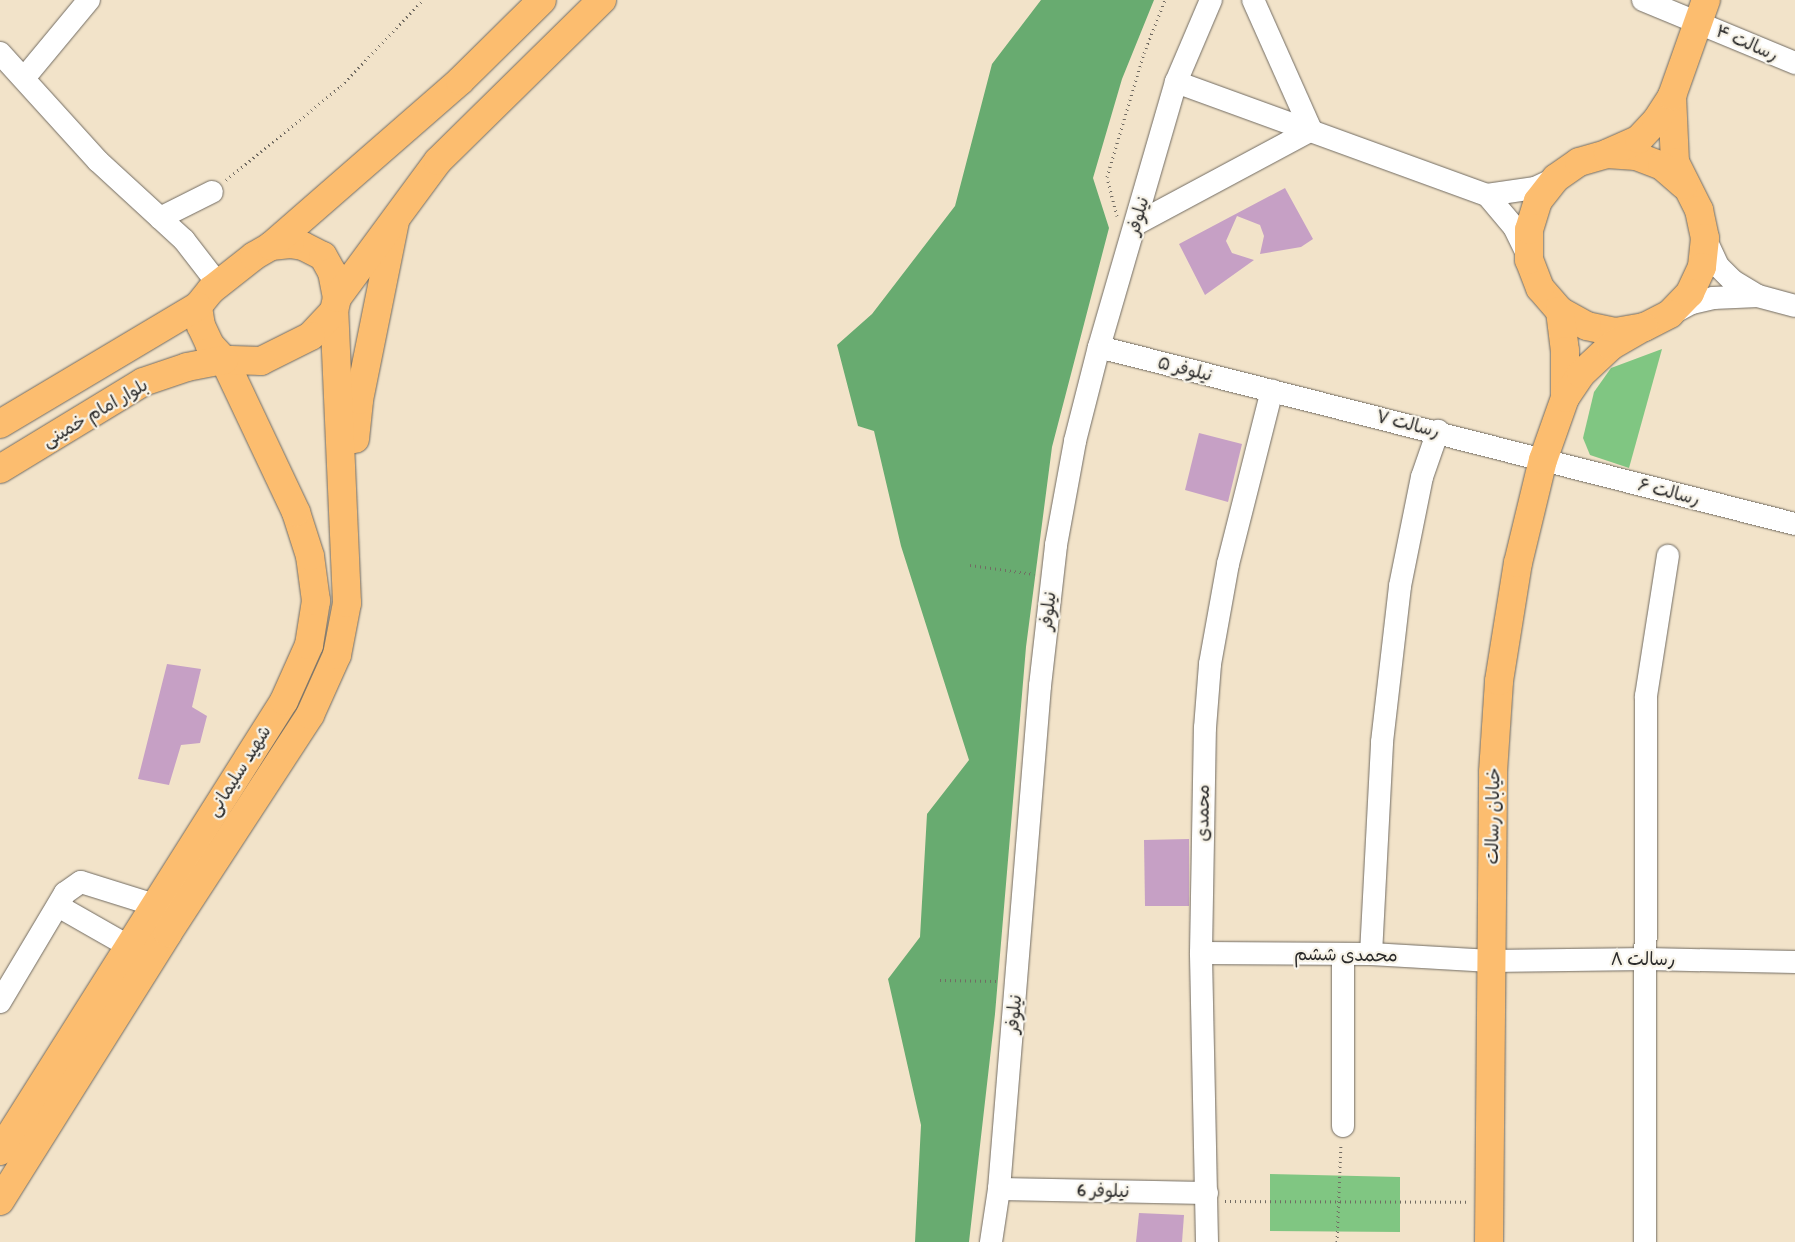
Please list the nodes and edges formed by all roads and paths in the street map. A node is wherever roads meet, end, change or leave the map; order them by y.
1 (89, 0) edge
2 (423, 0) edge
3 (542, 0) edge
4 (602, 0) edge
5 (1212, 0) edge
6 (1253, 0) edge
7 (1644, 0) edge
8 (1702, 11) edge
9 (0, 53) edge
10 (1795, 63) edge
11 (25, 77) junction
12 (1176, 82) junction
13 (1672, 96) junction
14 (1311, 130) junction
15 (1607, 154) junction
16 (1556, 178) junction
17 (1684, 185) junction
18 (212, 192) joint
19 (1487, 195) junction
20 (160, 218) junction
21 (395, 222) junction
22 (1136, 224) junction
23 (1705, 238) junction
24 (271, 246) junction
25 (1530, 260) junction
26 (218, 284) junction
27 (1758, 296) junction
28 (336, 304) junction
29 (198, 306) junction
30 (1795, 306) edge
31 (1560, 312) junction
32 (1670, 314) junction
33 (1644, 328) junction
34 (1098, 347) junction
35 (224, 360) junction
36 (1272, 390) junction
37 (1565, 398) junction
38 (0, 424) edge
39 (1438, 431) junction
40 (1543, 460) junction
41 (0, 469) edge
42 (1795, 524) edge
43 (345, 528) junction
44 (1668, 556) dead end
45 (970, 565) dead end
46 (1052, 577) junction
47 (58, 906) junction
48 (166, 911) junction
49 (140, 953) junction
50 (1201, 953) junction
51 (1343, 954) junction
52 (1371, 954) junction
53 (1647, 959) junction
54 (1491, 960) junction
55 (1795, 962) edge
56 (940, 980) dead end
57 (1016, 981) junction
58 (0, 1002) edge
59 (1343, 1126) joint
60 (0, 1151) edge
61 (999, 1190) junction
62 (1207, 1197) junction
63 (0, 1201) edge
64 (1337, 1202) junction
65 (1489, 1202) junction
66 (991, 1242) edge
67 (1207, 1242) edge
68 (1337, 1242) edge
69 (1488, 1242) edge
70 (1644, 1242) edge

1 - 11 street
2 - 18 path
3 - 24 main road
4 - 21 main road
5 - 12 street, نیلوفر
6 - 14 street
7 - 8 street, رسالت ۴
8 - 10 street, رسالت ۴
8 - 13 main road
9 - 11 street
11 - 20 street
12 - 14 street
12 - 22 street, نیلوفر
13 - 15 main road
13 - 17 main road
14 - 19 street
14 - 22 street
15 - 16 main road
15 - 17 main road
16 - 19 street
16 - 25 main road
17 - 23 main road
18 - 20 street
19 - 25 street
20 - 26 street
21 - 28 main road
21 - 43 main road
22 - 34 street, نیلوفر
23 - 27 street
23 - 32 main road
24 - 26 main road
24 - 28 main road
25 - 31 main road
26 - 29 main road
27 - 30 street
27 - 32 street
28 - 35 main road
28 - 43 main road
29 - 35 main road
29 - 38 main road
31 - 33 main road
31 - 37 main road
32 - 33 main road
33 - 37 main road
34 - 36 street, نیلوفر ۵
34 - 46 street, نیلوفر
35 - 41 main road, بلوار امام خمینی
35 - 48 main road, شهید سلیمانی
36 - 39 street, رسالت ۷
36 - 50 street, محمدی
37 - 40 main road, خیابان رسالت
39 - 40 street, رسالت ۷
39 - 52 street
40 - 42 street, رسالت ۶
40 - 54 main road, خیابان رسالت
43 - 48 main road
44 - 53 street
45 - 46 path
46 - 57 street, نیلوفر
47 - 48 street
47 - 49 street
47 - 58 street
48 - 49 main road
49 - 60 main road
49 - 63 main road
50 - 51 street, محمدی ششم
50 - 62 street, محمدی
51 - 52 street, محمدی ششم
51 - 59 street
52 - 54 street, محمدی ششم
53 - 54 street, ۸ رسالت
53 - 55 street, ۸ رسالت
53 - 70 street
54 - 65 main road, خیابان رسالت
56 - 57 path
57 - 61 street, نیلوفر
59 - 64 path
61 - 62 street, نیلوفر 6
61 - 66 street, نیلوفر
62 - 64 path
62 - 67 street, محمدی
64 - 65 path
64 - 68 path
65 - 69 main road, خیابان رسالت

